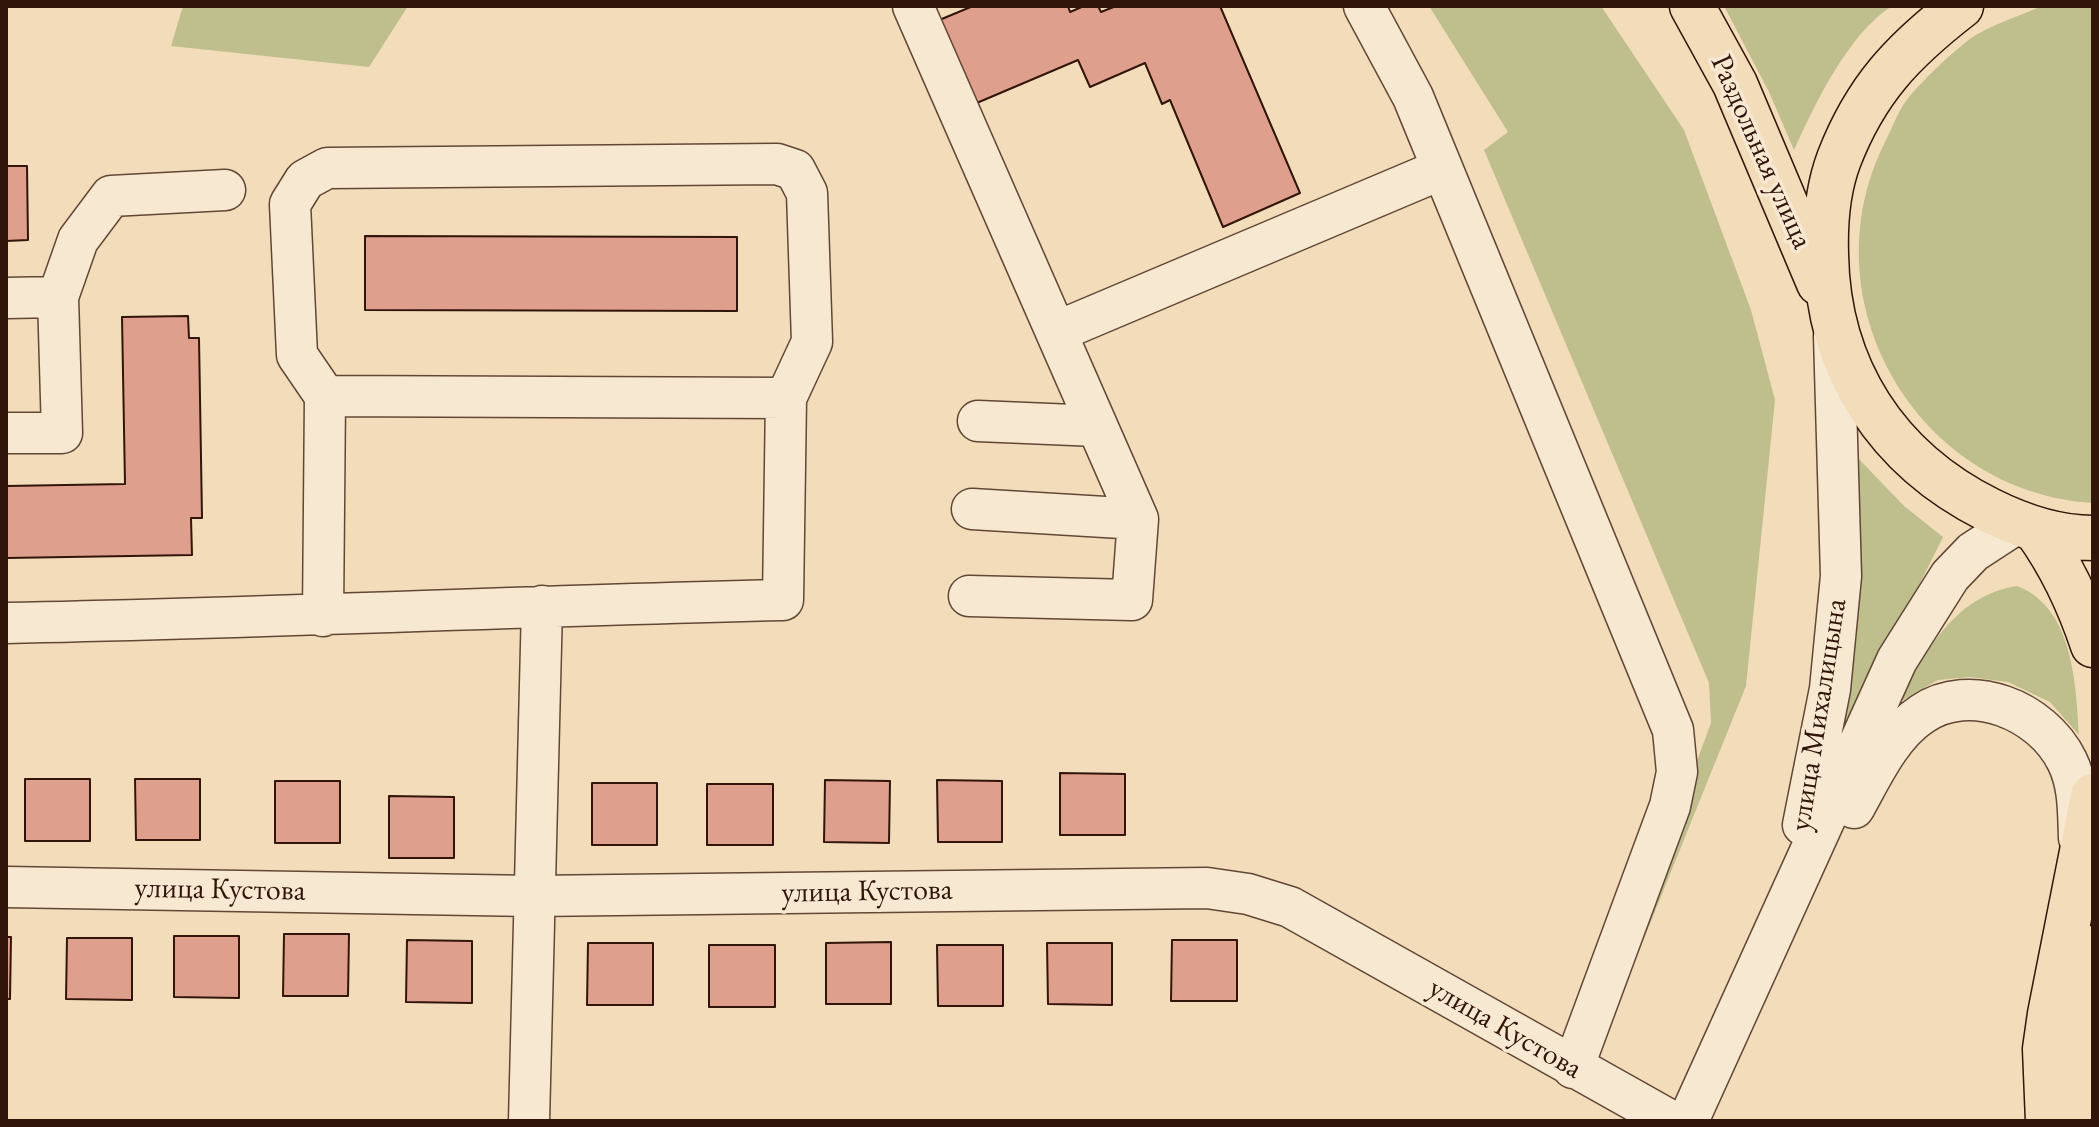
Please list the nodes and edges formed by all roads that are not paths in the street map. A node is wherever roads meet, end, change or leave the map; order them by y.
1 (913, 6) edge
2 (1364, 6) edge
3 (1692, 6) edge
4 (1961, 6) edge
5 (1442, 169) junction
6 (225, 190) dead end
7 (58, 297) junction
8 (6, 298) edge
9 (1830, 313) junction
10 (1056, 332) junction
11 (325, 396) junction
12 (786, 398) junction
13 (978, 421) dead end
14 (1097, 426) junction
15 (6, 433) edge
16 (972, 509) dead end
17 (1138, 519) junction
18 (2026, 527) junction
19 (2093, 538) edge
20 (969, 596) dead end
21 (542, 606) junction
22 (323, 616) junction
23 (6, 623) edge
24 (2093, 645) edge
25 (2093, 796) edge
26 (2079, 850) junction
27 (6, 887) edge
28 (532, 896) junction
29 (1785, 911) junction
30 (2093, 948) edge
31 (1573, 1068) junction
32 (529, 1121) edge
33 (1671, 1121) edge
34 (1688, 1121) edge
35 (2048, 1121) edge
36 (2081, 1121) edge

1 - 10 street
2 - 5 street
3 - 9 main road, Раздольная улица
4 - 9 main road
5 - 10 street
5 - 31 street
6 - 7 street
7 - 8 street
7 - 15 street
9 - 18 main road, Раздольная улица
9 - 29 street, улица Михалицына
10 - 14 street
11 - 12 street
11 - 12 street
11 - 22 street
12 - 21 street
13 - 14 street
14 - 17 street
16 - 17 street
17 - 20 street
18 - 19 main road
18 - 24 main road
18 - 29 street, улица Михалицына
21 - 22 street
21 - 28 street
22 - 23 street
25 - 26 main road
26 - 29 street, улица Михалицына
26 - 35 main road
27 - 28 street, улица Кустова
28 - 31 street, улица Кустова
28 - 32 street
29 - 34 street, улица Михалицына
30 - 36 main road
31 - 33 street, улица Кустова

